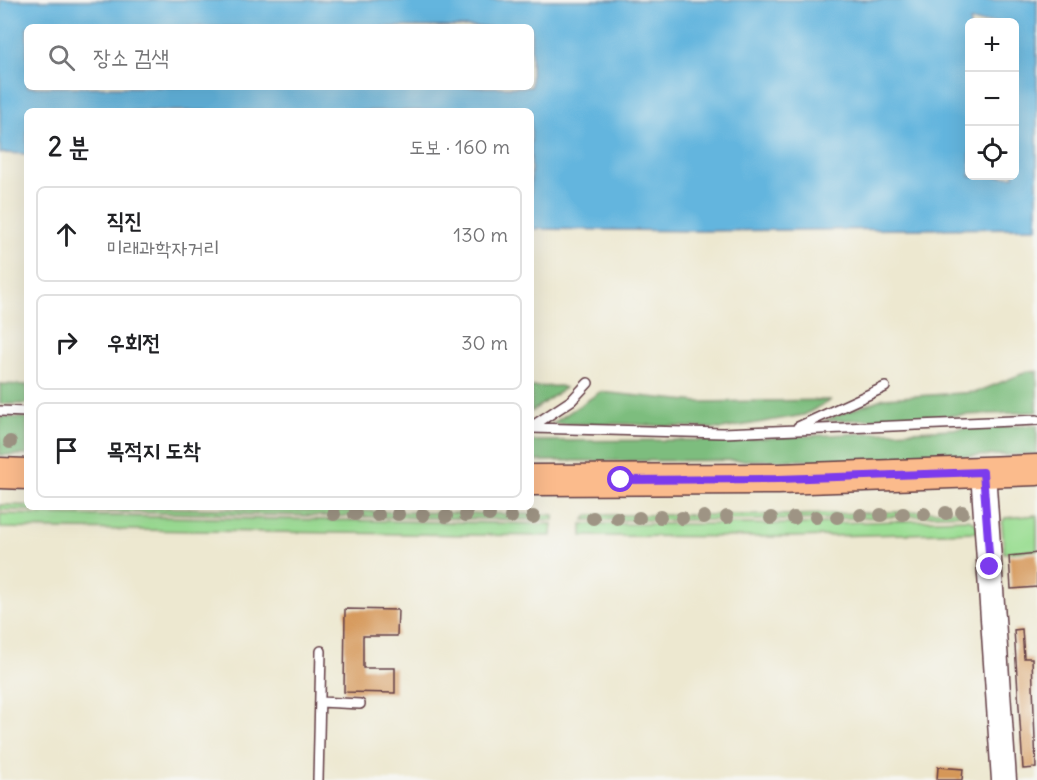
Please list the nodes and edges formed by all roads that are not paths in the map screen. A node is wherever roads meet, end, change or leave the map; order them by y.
1 (588, 383) dead end
2 (885, 387) dead end
3 (0, 411) edge
4 (24, 412) edge
5 (1037, 420) edge
6 (534, 425) edge
7 (534, 427) edge
8 (793, 430) junction
9 (1037, 470) edge
10 (983, 472) junction
11 (0, 473) edge
12 (24, 474) edge
13 (534, 480) edge
14 (321, 651) dead end
15 (320, 702) junction
16 (360, 704) dead end
17 (318, 780) edge
18 (1004, 780) edge

1 - 6 lane
2 - 8 lane
3 - 4 lane
5 - 8 lane
7 - 8 lane
9 - 10 main road
10 - 13 main road
10 - 18 street
11 - 12 main road
14 - 15 lane
15 - 16 lane
15 - 17 lane

